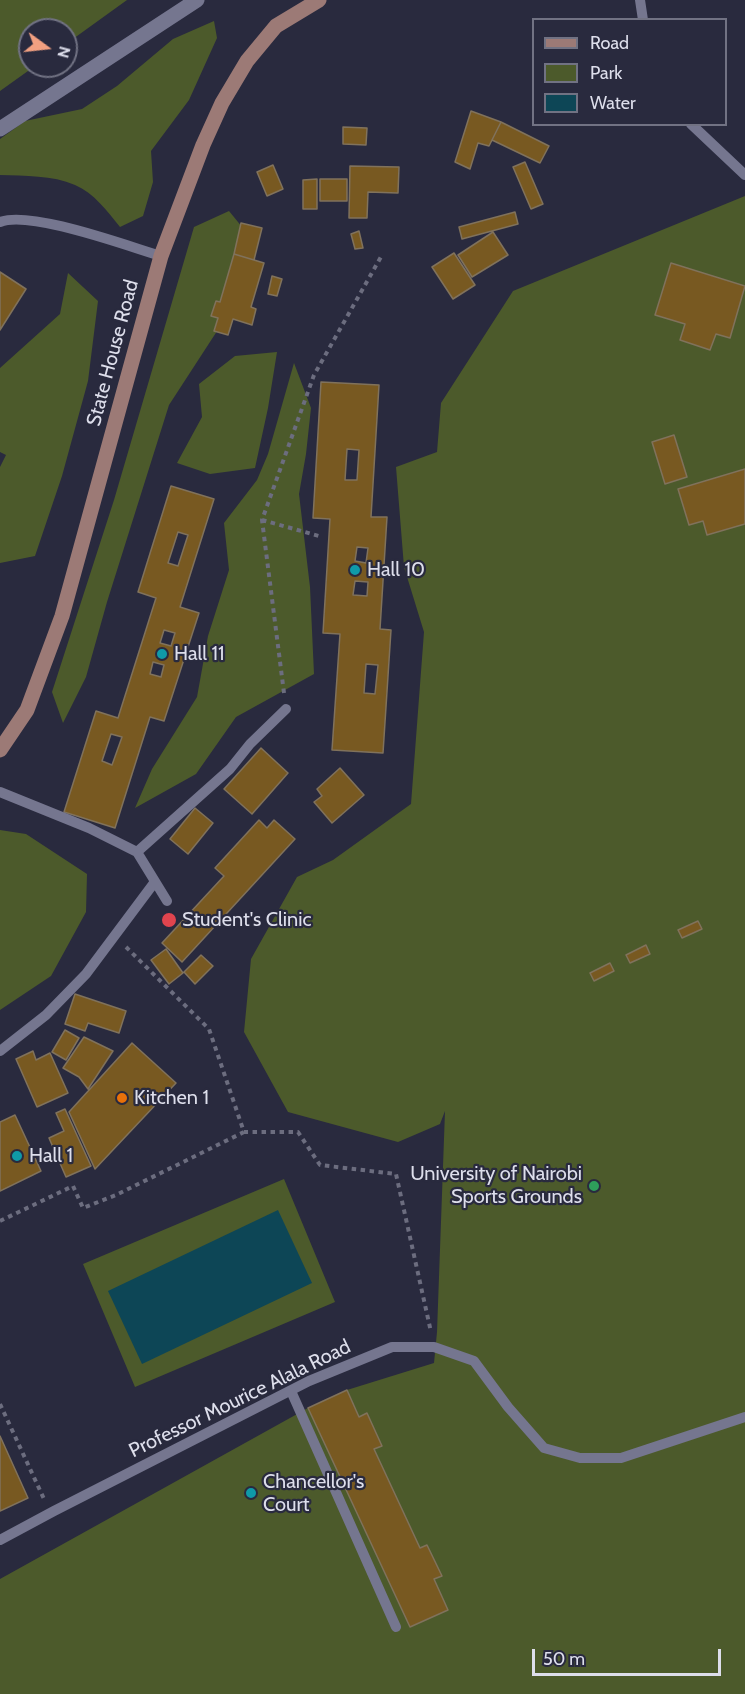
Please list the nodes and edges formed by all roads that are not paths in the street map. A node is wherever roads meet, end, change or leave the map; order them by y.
1 (198, 0) edge
2 (317, 0) edge
3 (639, 0) edge
4 (643, 18) edge
5 (693, 126) edge
6 (0, 129) edge
7 (745, 175) edge
8 (0, 222) edge
9 (161, 256) junction
10 (286, 709) road end
11 (0, 750) edge
12 (0, 792) edge
13 (136, 852) junction
14 (154, 883) junction
15 (167, 901) dead end
16 (0, 1051) edge
17 (291, 1391) junction
18 (745, 1418) edge
19 (0, 1540) edge
20 (396, 1627) dead end

1 - 6 street
2 - 9 street, State House Road
3 - 4 lane
5 - 7 lane
8 - 9 lane
9 - 11 street, State House Road
10 - 13 lane
12 - 13 lane
13 - 14 lane
14 - 15 lane
14 - 16 lane
17 - 18 lane, Professor Mourice Alala Road
17 - 19 lane, Professor Mourice Alala Road
17 - 20 lane

